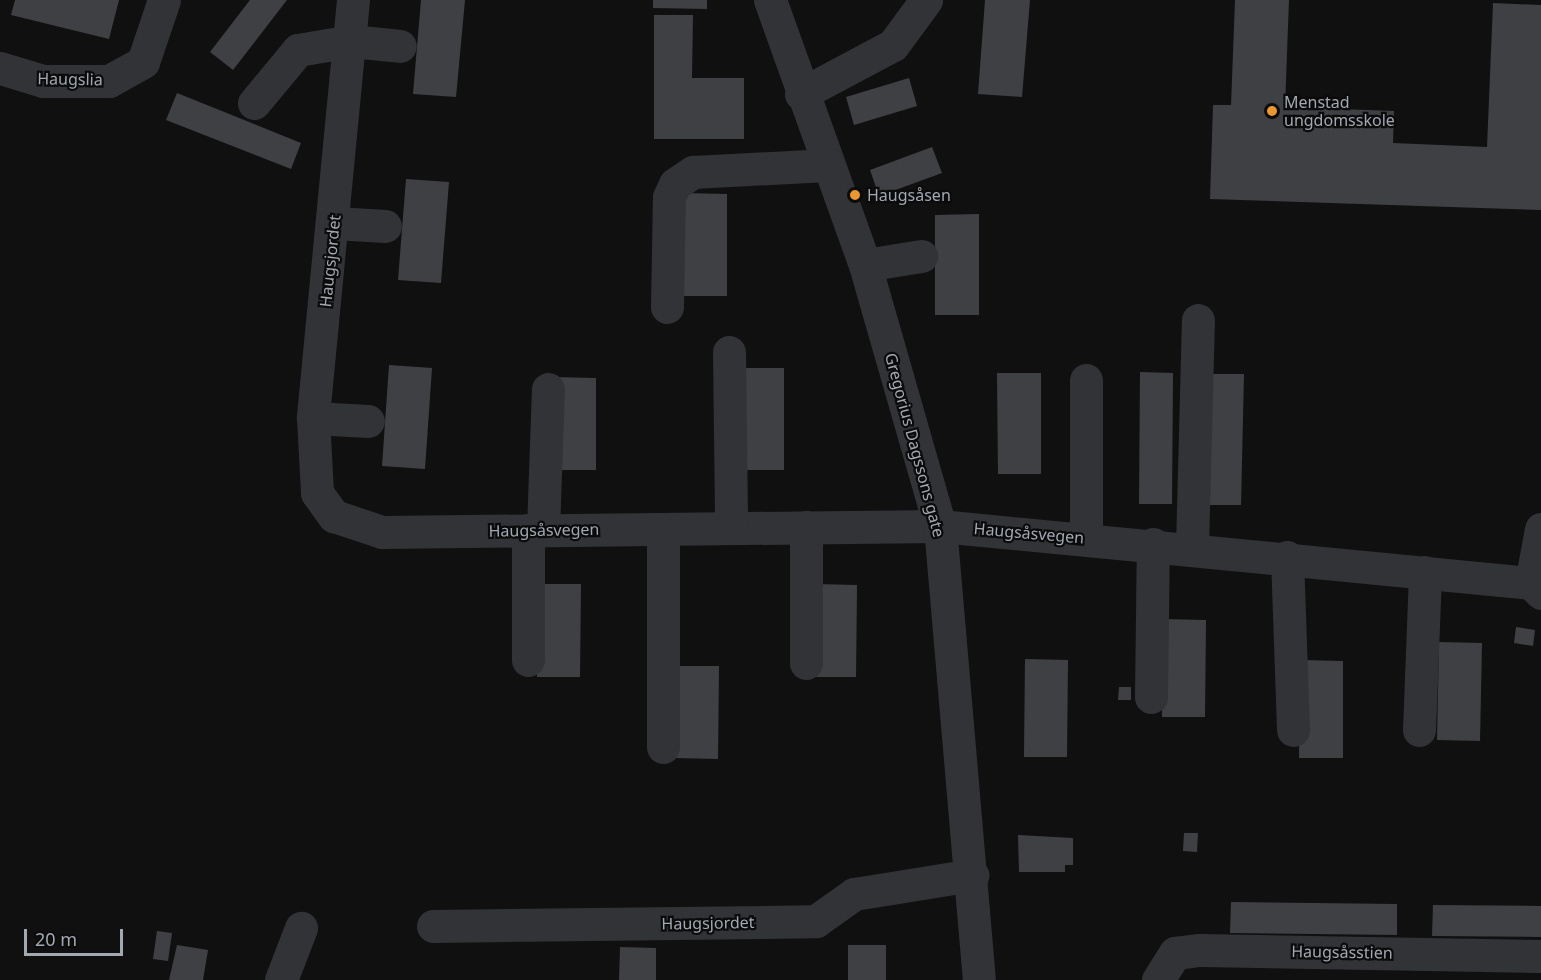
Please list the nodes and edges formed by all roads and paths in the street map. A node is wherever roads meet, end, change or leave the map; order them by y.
1 (164, 0) edge
2 (353, 0) edge
3 (770, 0) edge
4 (926, 0) edge
5 (351, 40) junction
6 (400, 46) dead end
7 (0, 68) edge
8 (801, 94) junction
9 (254, 103) dead end
10 (828, 165) junction
11 (335, 223) junction
12 (385, 226) dead end
13 (921, 256) dead end
14 (865, 265) junction
15 (667, 307) dead end
16 (1198, 320) dead end
17 (729, 352) dead end
18 (1086, 380) dead end
19 (548, 389) dead end
20 (314, 418) junction
21 (368, 421) dead end
22 (334, 516) joint
23 (940, 526) junction
24 (730, 528) junction
25 (806, 528) junction
26 (663, 529) junction
27 (1541, 529) edge
28 (536, 530) junction
29 (1086, 538) junction
30 (1153, 544) junction
31 (1192, 547) junction
32 (1287, 557) junction
33 (1425, 572) junction
34 (1536, 588) edge
35 (528, 660) dead end
36 (806, 663) dead end
37 (1151, 697) dead end
38 (1293, 730) dead end
39 (1419, 730) dead end
40 (663, 747) dead end
41 (972, 875) junction
42 (434, 926) dead end
43 (301, 928) dead end
44 (1541, 956) edge
45 (281, 980) edge
46 (979, 980) edge
47 (1158, 980) edge

1 - 7 street, Haugslia
2 - 5 street, Haugsjordet
3 - 8 street, Gregorius Dagssons gate
4 - 8 street
5 - 6 street
5 - 9 street
5 - 11 street, Haugsjordet
8 - 10 street, Gregorius Dagssons gate
10 - 14 street, Gregorius Dagssons gate
10 - 15 street
11 - 12 street
11 - 20 street, Haugsjordet
13 - 14 street
14 - 23 street, Gregorius Dagssons gate
16 - 31 street
17 - 24 street
18 - 29 street
19 - 28 street
20 - 21 street
20 - 22 street, Haugsjordet
22 - 28 street, Haugsåsvegen
23 - 25 street, Haugsåsvegen
23 - 29 street, Haugsåsvegen
23 - 41 street, Gregorius Dagssons gate
24 - 25 street, Haugsåsvegen
24 - 26 street, Haugsåsvegen
25 - 36 street
26 - 28 street, Haugsåsvegen
26 - 40 street
27 - 34 street
28 - 35 street
29 - 30 street, Haugsåsvegen
30 - 31 street, Haugsåsvegen
30 - 37 street
31 - 32 street, Haugsåsvegen
32 - 33 street, Haugsåsvegen
32 - 38 street
33 - 34 street, Haugsåsvegen
33 - 39 street
41 - 42 street, Haugsjordet
41 - 46 street, Gregorius Dagssons gate
43 - 45 street
44 - 47 street, Haugsåsstien

